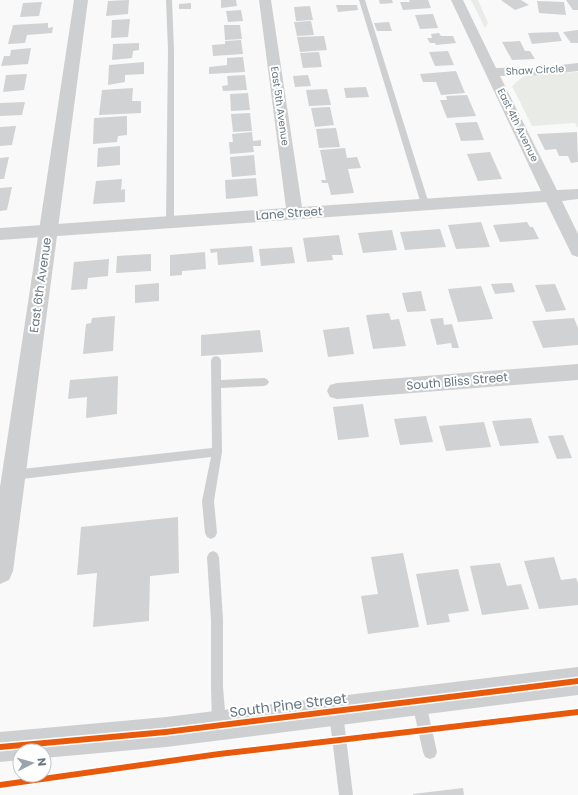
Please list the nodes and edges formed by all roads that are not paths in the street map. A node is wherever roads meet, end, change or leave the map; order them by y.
1 (81, 0) edge
2 (169, 0) edge
3 (264, 0) edge
4 (362, 0) edge
5 (457, 0) edge
6 (578, 67) edge
7 (491, 72) junction
8 (578, 194) edge
9 (552, 196) junction
10 (425, 204) junction
11 (295, 213) junction
12 (170, 222) junction
13 (48, 230) junction
14 (0, 234) edge
15 (578, 251) edge
16 (216, 360) dead end
17 (578, 372) edge
18 (264, 382) dead end
19 (216, 384) junction
20 (337, 391) dead end
21 (217, 452) junction
22 (13, 475) junction
23 (211, 533) dead end
24 (213, 558) dead end
25 (0, 571) edge
26 (578, 681) edge
27 (419, 701) junction
28 (336, 711) junction
29 (220, 725) junction
30 (0, 748) edge
31 (430, 752) dead end
32 (346, 795) edge

1 - 13 street, East 6th Avenue
2 - 12 lane
3 - 11 street, East 5th Avenue
4 - 10 lane
5 - 7 street, East 4th Avenue
6 - 7 street, Shaw Circle
7 - 9 street, East 4th Avenue
8 - 9 street, Lane Street
9 - 10 street, Lane Street
9 - 15 street, East 4th Avenue
10 - 11 street, Lane Street
11 - 12 street, Lane Street
12 - 13 street, Lane Street
13 - 14 street, Lane Street
13 - 22 street, East 6th Avenue
16 - 19 lane
17 - 20 street, South Bliss Street
18 - 19 lane
19 - 21 lane
21 - 22 lane
21 - 23 lane
22 - 25 street, East 6th Avenue
24 - 29 lane
26 - 27 street, South Pine Street
27 - 28 street, South Pine Street
27 - 31 lane
28 - 29 street, South Pine Street
28 - 32 lane
29 - 30 street, South Pine Street

